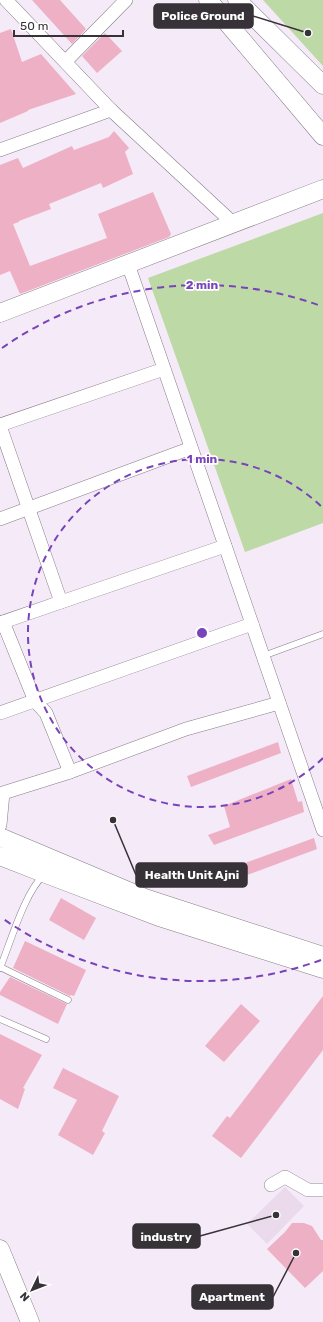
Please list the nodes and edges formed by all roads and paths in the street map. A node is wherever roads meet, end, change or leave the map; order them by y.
1 (6, 0) edge
2 (126, 0) edge
3 (208, 0) edge
4 (237, 0) edge
5 (66, 61) junction
6 (323, 85) edge
7 (111, 110) junction
8 (323, 136) edge
9 (0, 150) edge
10 (323, 189) edge
11 (233, 223) junction
12 (128, 264) junction
13 (0, 312) edge
14 (164, 368) junction
15 (0, 425) edge
16 (191, 448) junction
17 (29, 508) junction
18 (0, 519) edge
19 (225, 546) junction
20 (61, 602) junction
21 (1, 622) edge
22 (252, 624) junction
23 (323, 634) edge
24 (263, 656) junction
25 (35, 701) junction
26 (279, 703) junction
27 (0, 713) edge
28 (70, 772) junction
29 (0, 825) edge
30 (323, 830) edge
31 (0, 837) edge
32 (0, 856) edge
33 (46, 874) junction
34 (323, 956) edge
35 (0, 967) edge
36 (323, 969) edge
37 (68, 1000) dead end
38 (0, 1019) edge
39 (46, 1039) dead end
40 (271, 1185) dead end
41 (323, 1190) edge
42 (0, 1249) edge
43 (30, 1322) edge

1 - 5 street
2 - 5 street
3 - 8 main road
4 - 6 main road
5 - 7 street
7 - 9 street
7 - 11 street
10 - 11 main road
11 - 12 main road
12 - 13 main road
12 - 14 street
14 - 15 street
14 - 16 street
15 - 17 street
16 - 17 street
16 - 19 street
17 - 18 street
17 - 20 street
19 - 20 street
19 - 22 street
20 - 21 street
21 - 25 street
22 - 24 street
22 - 25 street
23 - 24 lane
24 - 26 street
25 - 27 street
25 - 28 street
26 - 28 street
26 - 30 street
28 - 29 street
31 - 34 main road
32 - 33 main road
33 - 35 lane
33 - 36 main road
35 - 37 lane
38 - 39 lane
40 - 41 street
42 - 43 main road

